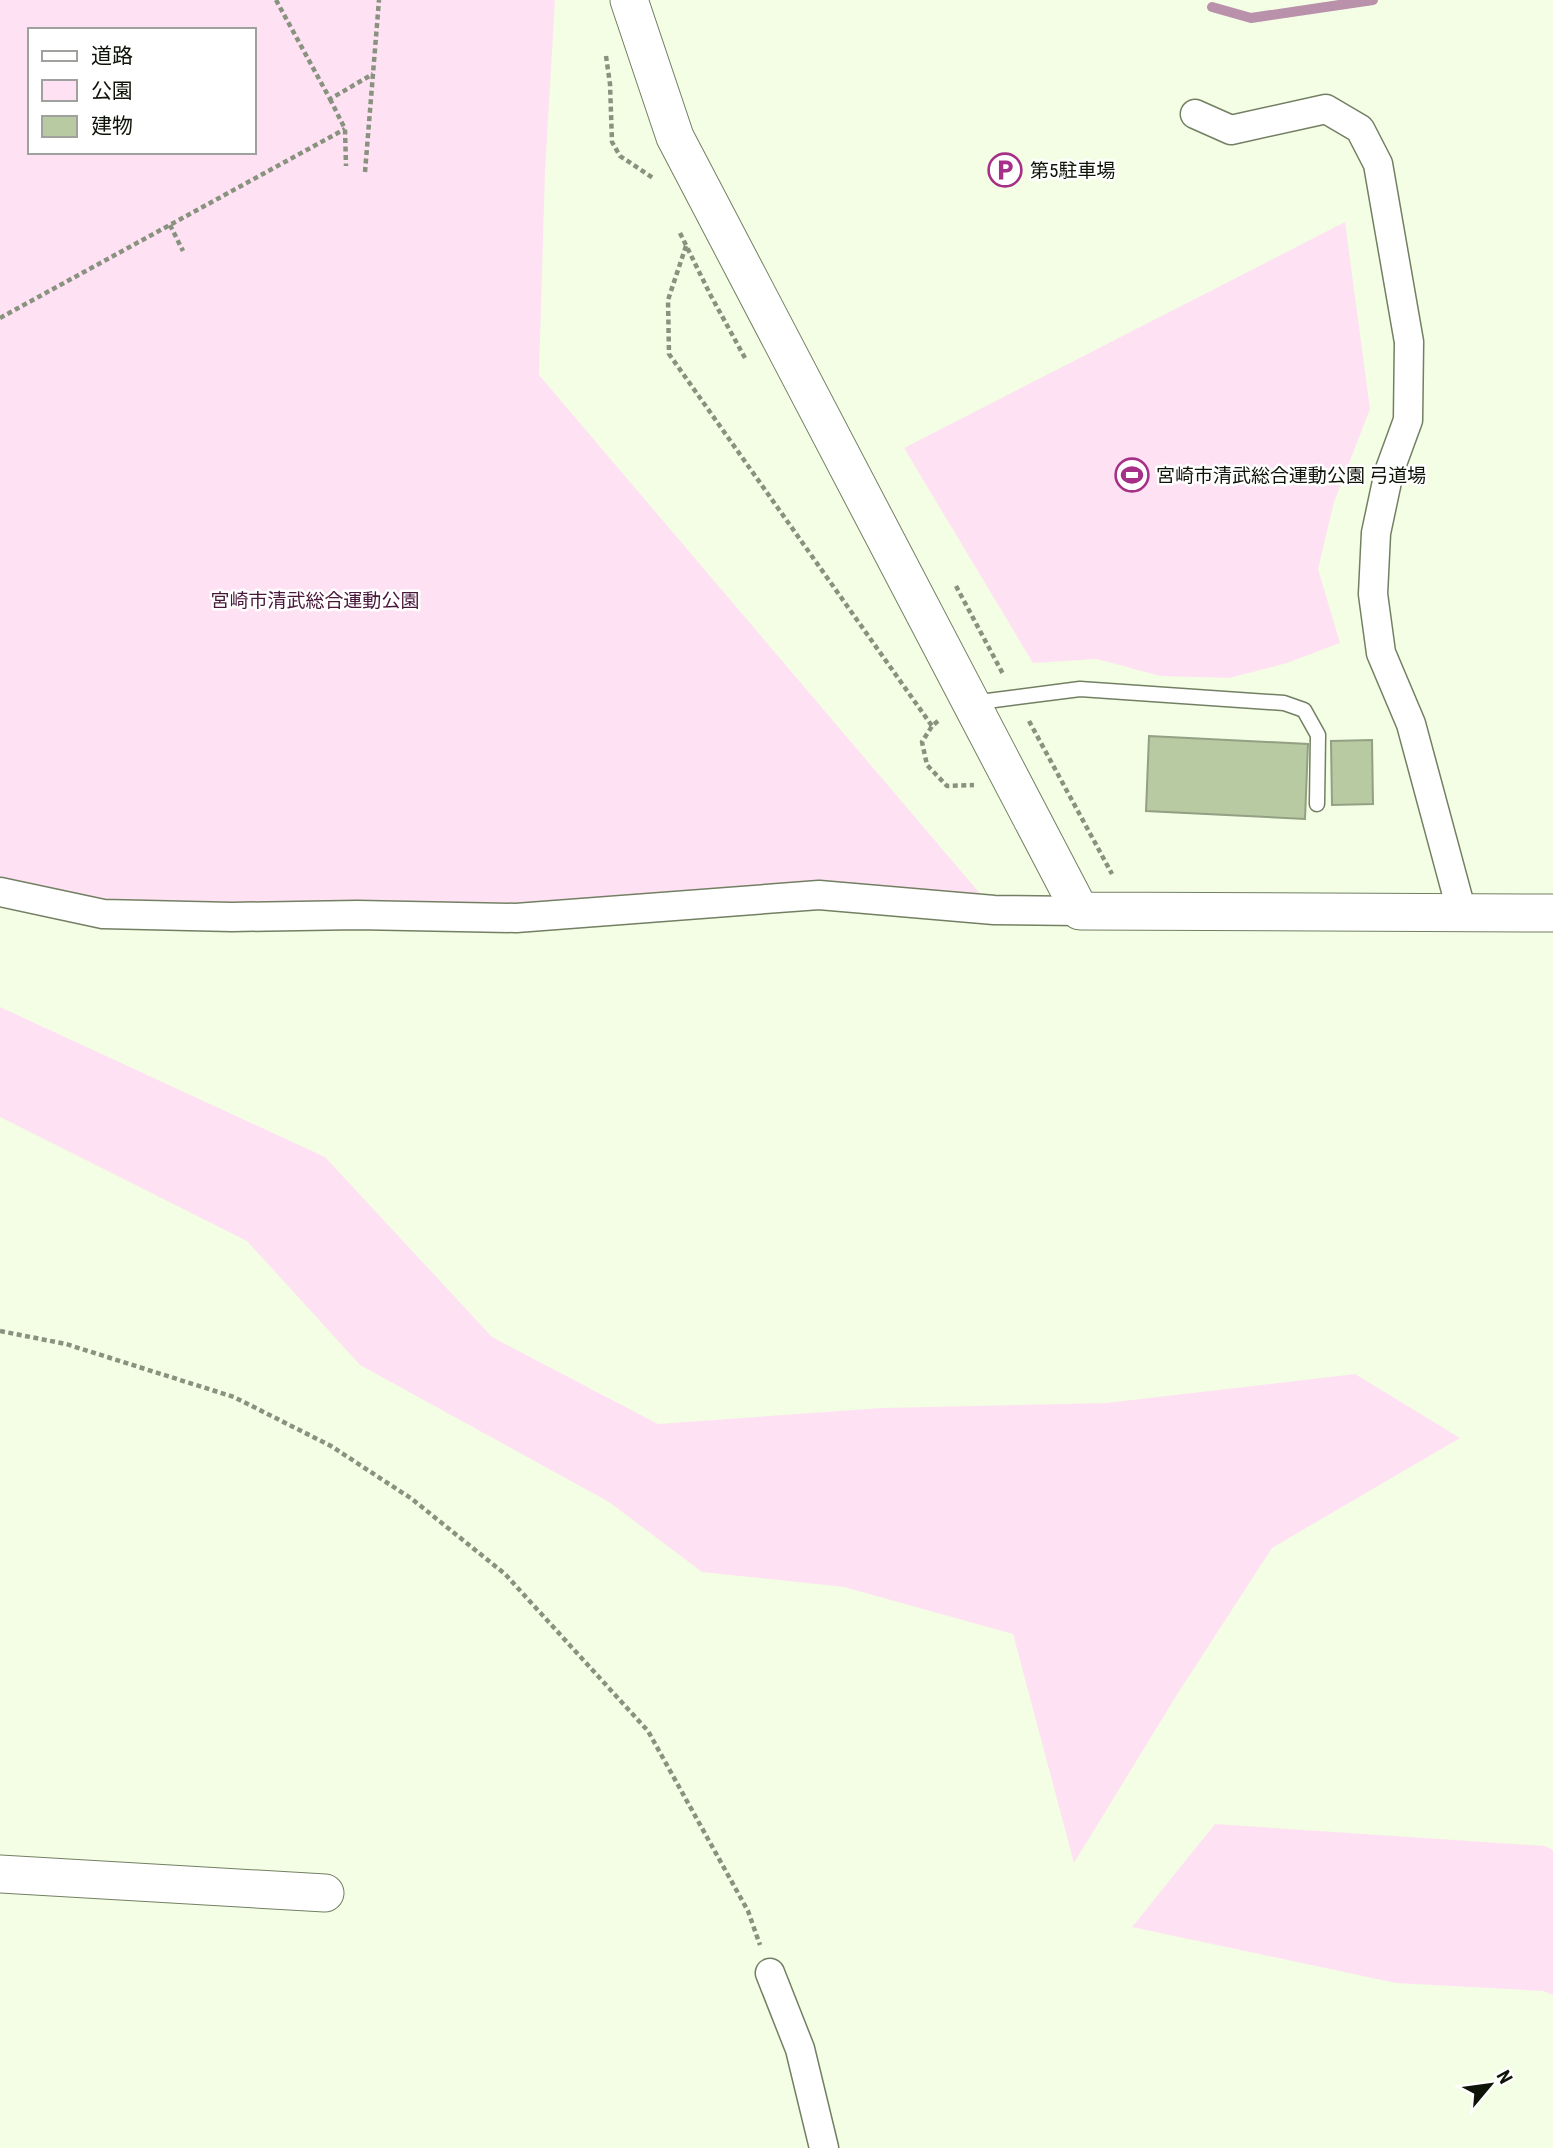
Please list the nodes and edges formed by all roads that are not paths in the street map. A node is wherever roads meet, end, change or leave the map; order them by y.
1 (629, 0) edge
2 (1195, 114) dead end
3 (971, 703) junction
4 (1317, 804) dead end
5 (0, 892) edge
6 (1080, 911) junction
7 (1462, 913) junction
8 (1553, 914) edge
9 (0, 1874) edge
10 (325, 1893) dead end
11 (769, 1973) road end
12 (824, 2148) edge

1 - 3 street
2 - 7 street
3 - 4 lane
3 - 6 street
5 - 6 street
6 - 7 street
7 - 8 street
9 - 10 street
11 - 12 street

